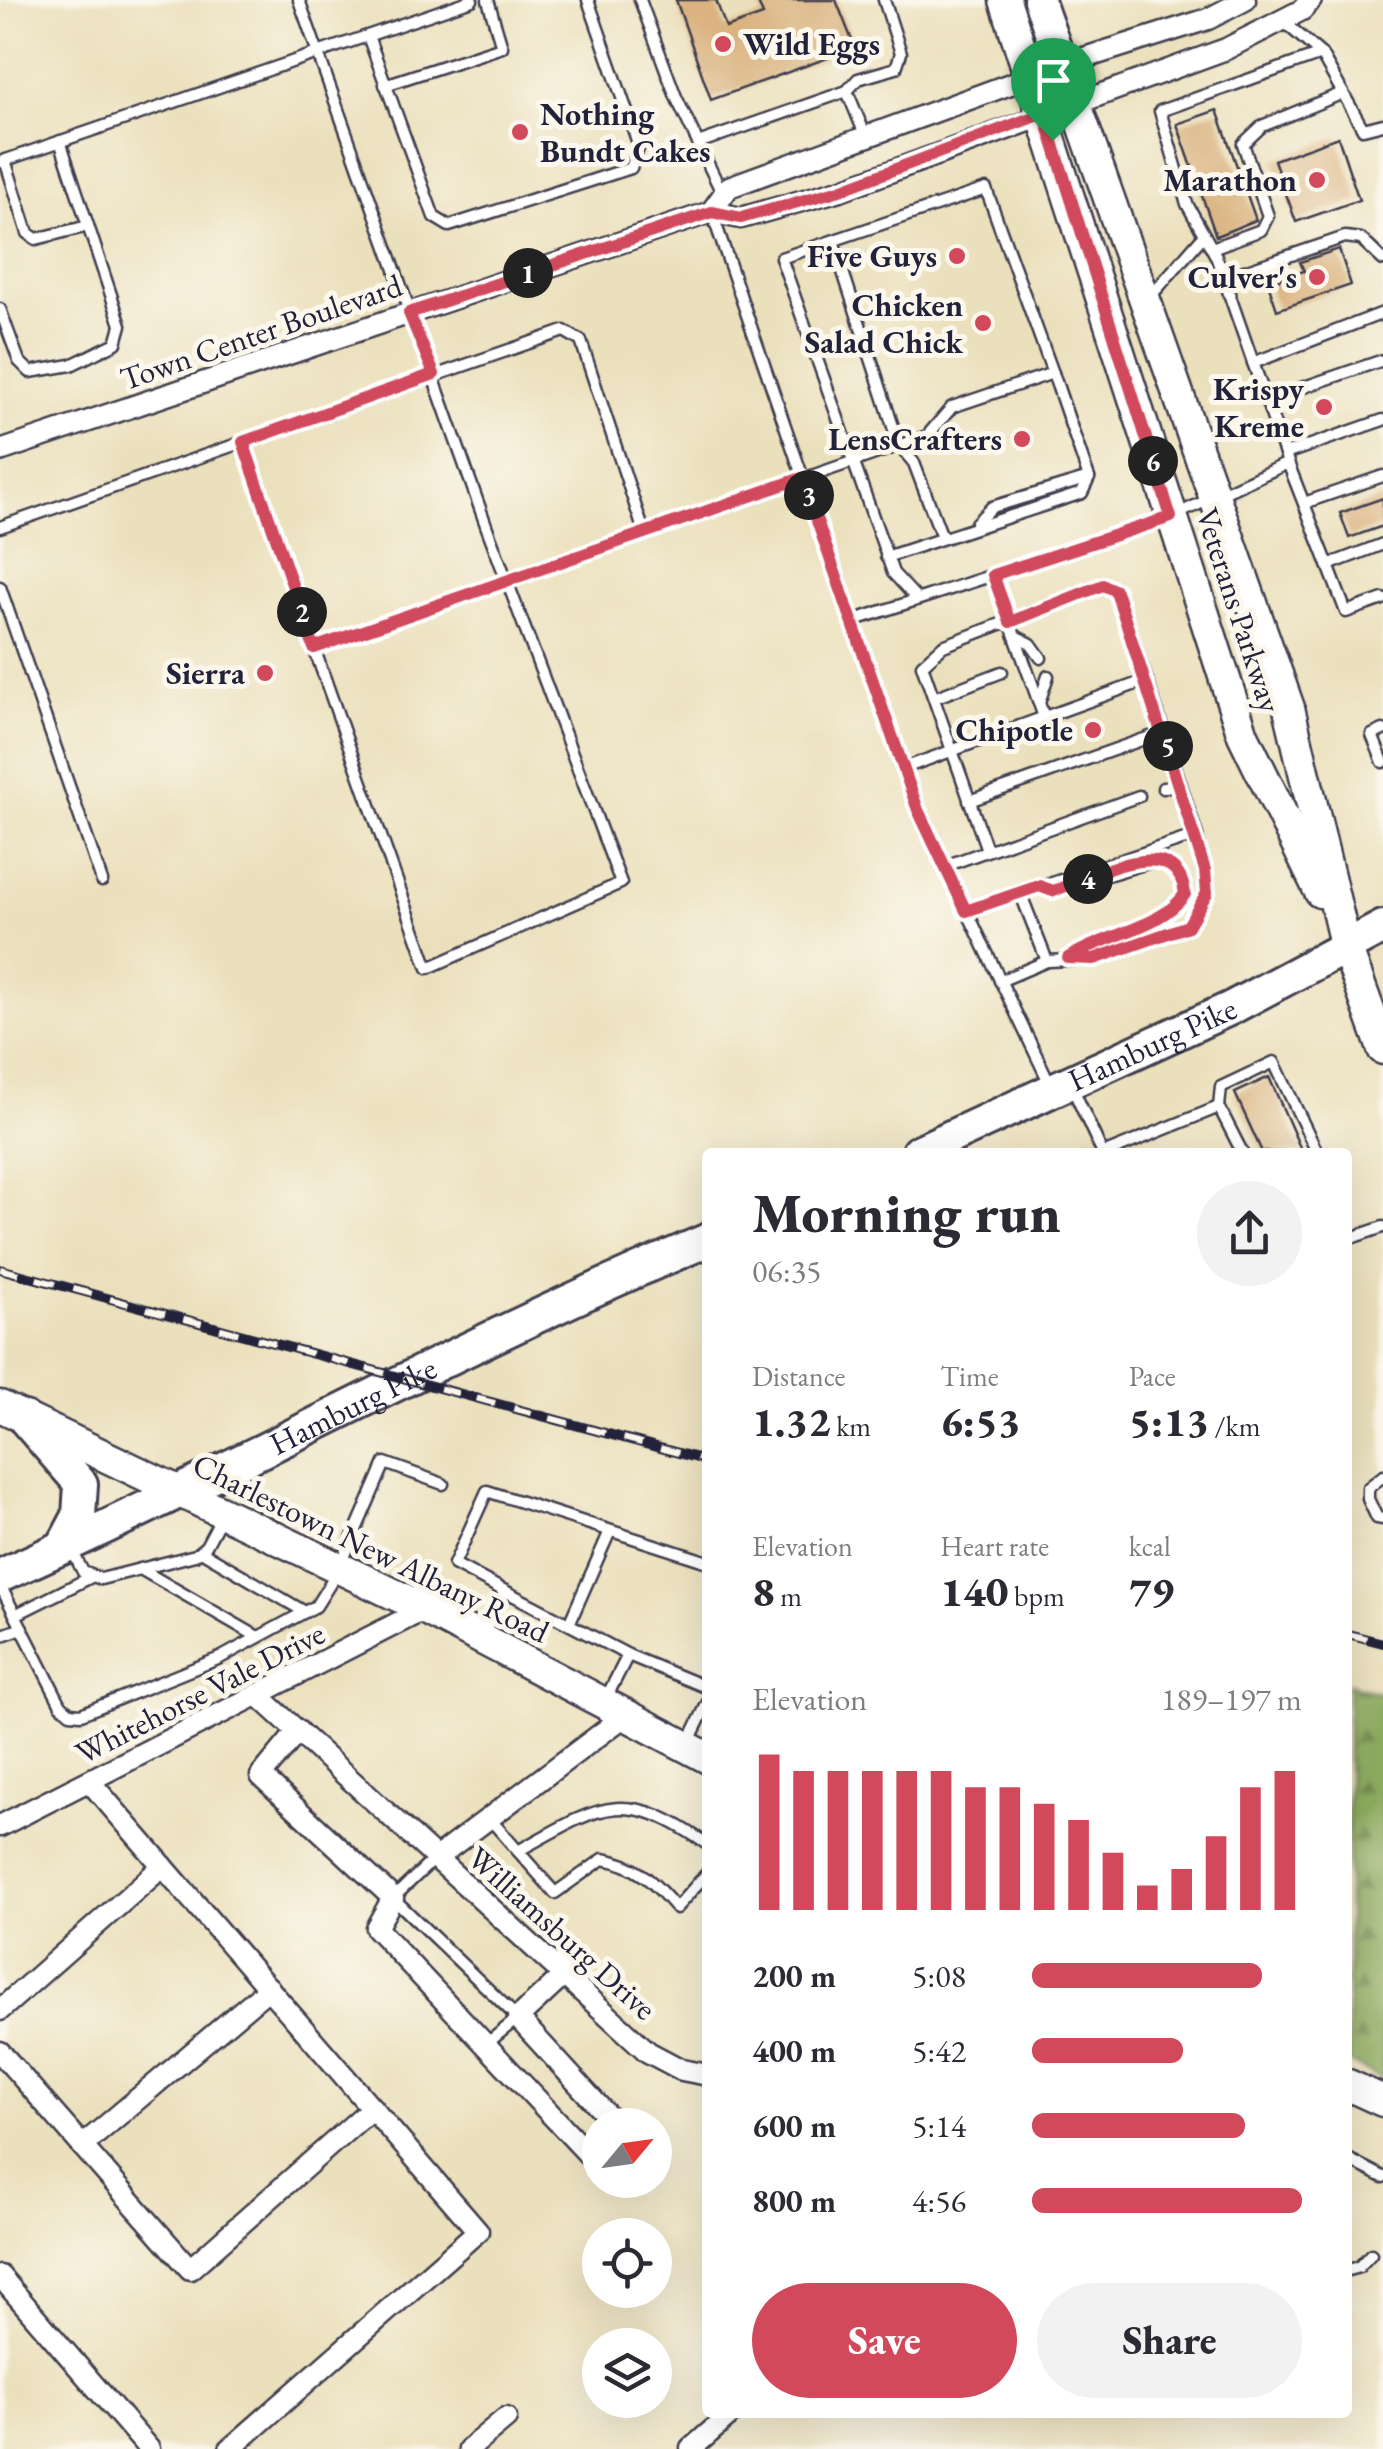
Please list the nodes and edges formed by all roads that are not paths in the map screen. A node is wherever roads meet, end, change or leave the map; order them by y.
1 (299, 0) edge
2 (472, 0) edge
3 (488, 0) edge
4 (588, 0) edge
5 (640, 0) edge
6 (884, 0) edge
7 (1004, 0) edge
8 (1039, 0) edge
9 (1244, 0) edge
10 (1311, 0) edge
11 (1282, 20) junction
12 (368, 36) junction
13 (318, 53) junction
14 (1321, 54) junction
15 (1062, 65) junction
16 (1032, 76) junction
17 (384, 85) junction
18 (847, 91) junction
19 (1343, 94) junction
20 (1076, 104) junction
21 (1044, 113) junction
22 (1383, 124) edge
23 (866, 138) junction
24 (60, 141) junction
25 (698, 144) junction
26 (3, 161) edge
27 (716, 202) junction
28 (88, 226) junction
29 (1204, 235) junction
30 (834, 241) junction
31 (1212, 248) junction
32 (1383, 260) edge
33 (1224, 278) junction
34 (1146, 302) junction
35 (0, 309) edge
36 (409, 313) junction
37 (1383, 313) edge
38 (1383, 360) edge
39 (1254, 363) junction
40 (1053, 373) junction
41 (434, 374) junction
42 (1266, 400) junction
43 (1383, 420) edge
44 (243, 442) junction
45 (899, 445) junction
46 (0, 450) edge
47 (1287, 459) junction
48 (852, 462) junction
49 (1383, 476) edge
50 (802, 478) junction
51 (1217, 499) junction
52 (1304, 503) junction
53 (1171, 517) junction
54 (0, 527) edge
55 (644, 532) junction
56 (942, 537) junction
57 (1383, 544) edge
58 (886, 556) junction
59 (1328, 565) junction
60 (993, 575) junction
61 (506, 579) junction
62 (0, 587) edge
63 (917, 599) junction
64 (1383, 599) edge
65 (852, 621) junction
66 (1010, 622) junction
67 (1014, 635) junction
68 (314, 648) junction
69 (1041, 658) dead end
70 (1002, 672) dead end
71 (1048, 676) dead end
72 (1147, 680) junction
73 (934, 698) junction
74 (1039, 704) junction
75 (1044, 717) junction
76 (1383, 730) edge
77 (1164, 732) junction
78 (952, 750) junction
79 (1383, 762) edge
80 (904, 768) junction
81 (1179, 782) junction
82 (1163, 788) dead end
83 (1139, 796) dead end
84 (970, 801) junction
85 (1196, 835) junction
86 (988, 850) junction
87 (945, 866) junction
88 (102, 881) dead end
89 (1039, 886) junction
90 (1020, 892) junction
91 (966, 911) junction
92 (1383, 927) edge
93 (1346, 944) junction
94 (1068, 958) junction
95 (1047, 961) junction
96 (1000, 981) junction
97 (1383, 1049) edge
98 (1062, 1087) junction
99 (1219, 1107) junction
100 (927, 1148) edge
101 (1102, 1148) edge
102 (1115, 1148) edge
103 (1240, 1148) edge
104 (1315, 1148) edge
105 (1383, 1227) edge
106 (1352, 1237) edge
107 (702, 1242) edge
108 (12, 1412) edge
109 (1383, 1476) edge
110 (443, 1484) dead end
111 (177, 1491) junction
112 (224, 1513) junction
113 (1383, 1519) edge
114 (610, 1530) junction
115 (66, 1546) junction
116 (201, 1550) junction
117 (702, 1560) edge
118 (340, 1569) junction
119 (142, 1570) junction
120 (0, 1576) edge
121 (91, 1578) junction
122 (0, 1585) edge
123 (506, 1592) junction
124 (425, 1609) junction
125 (305, 1612) junction
126 (16, 1615) junction
127 (569, 1624) junction
128 (22, 1628) junction
129 (0, 1636) edge
130 (258, 1637) junction
131 (480, 1638) junction
132 (628, 1654) junction
133 (702, 1685) edge
134 (259, 1696) junction
135 (614, 1709) junction
136 (298, 1731) junction
137 (697, 1752) edge
138 (91, 1783) junction
139 (489, 1818) junction
140 (0, 1826) edge
141 (702, 1840) edge
142 (518, 1852) junction
143 (436, 1858) junction
144 (163, 1866) junction
145 (702, 1879) edge
146 (393, 1898) junction
147 (564, 1975) junction
148 (268, 1988) junction
149 (0, 2010) edge
150 (518, 2018) junction
151 (485, 2045) junction
152 (0, 2052) edge
153 (702, 2075) edge
154 (1352, 2087) edge
155 (1383, 2102) edge
156 (372, 2108) junction
157 (600, 2108) edge
158 (82, 2146) junction
159 (582, 2148) edge
160 (1352, 2160) edge
161 (1383, 2177) edge
162 (1371, 2254) dead end
163 (1352, 2269) edge
164 (0, 2276) edge
165 (506, 2418) dead end
166 (726, 2418) edge
167 (148, 2449) edge
168 (230, 2449) edge
169 (468, 2449) edge
170 (690, 2449) edge

1 - 13 lane
2 - 12 lane
3 - 17 lane
4 - 17 lane
5 - 25 lane
6 - 18 lane
7 - 16 main road, Veterans Parkway
8 - 15 main road, Veterans Parkway
9 - 15 street
10 - 11 street
11 - 14 lane
11 - 20 street
12 - 13 lane
12 - 17 lane
13 - 24 lane
13 - 36 lane
14 - 19 lane
14 - 29 lane
15 - 16 street, Town Center Boulevard
15 - 20 main road, Veterans Parkway
16 - 21 main road, Veterans Parkway
16 - 23 street, Town Center Boulevard
18 - 23 lane
18 - 25 lane
19 - 22 lane
19 - 31 lane
20 - 21 street, Town Center Boulevard
20 - 34 main road, Veterans Parkway
21 - 27 street, Town Center Boulevard
21 - 53 main road, Veterans Parkway
23 - 27 street, Town Center Boulevard
24 - 26 lane
24 - 28 lane
25 - 27 lane
26 - 28 lane
27 - 36 street, Town Center Boulevard
27 - 50 lane
28 - 35 lane
29 - 31 lane
29 - 34 lane
30 - 40 lane
30 - 45 lane
30 - 48 lane
31 - 33 lane
32 - 33 lane
33 - 39 lane
34 - 51 main road, Veterans Parkway
36 - 41 lane
36 - 46 street, Town Center Boulevard
37 - 39 lane
38 - 42 lane
39 - 42 lane
40 - 45 lane
40 - 56 lane
41 - 44 lane
41 - 55 lane
41 - 61 lane
42 - 47 lane
43 - 47 lane
44 - 54 lane
44 - 68 lane
45 - 48 lane
45 - 56 lane
47 - 51 lane
47 - 52 lane
48 - 50 lane
48 - 58 lane
49 - 52 lane
50 - 55 lane
50 - 65 lane
51 - 53 lane
51 - 93 main road, Veterans Parkway
52 - 59 lane
53 - 60 lane
53 - 93 main road, Veterans Parkway
55 - 61 lane
56 - 58 lane
57 - 59 lane
58 - 63 lane
59 - 64 lane
60 - 63 lane
60 - 66 lane
61 - 68 lane
61 - 68 lane
62 - 88 lane
63 - 65 lane
65 - 80 lane
66 - 67 lane
66 - 72 lane
66 - 73 lane
67 - 69 lane
67 - 74 lane
70 - 73 lane
71 - 74 lane
72 - 75 lane
72 - 77 lane
73 - 78 lane
74 - 75 lane
75 - 78 lane
76 - 79 lane
77 - 81 lane
77 - 84 lane
78 - 80 lane
78 - 84 lane
80 - 87 lane
81 - 82 lane
81 - 85 lane
83 - 86 lane
84 - 86 lane
85 - 89 lane
85 - 94 lane
86 - 87 lane
87 - 91 lane
89 - 90 lane
89 - 94 lane
90 - 91 lane
90 - 95 lane
91 - 96 lane
92 - 93 main road, Hamburg Pike
93 - 97 main road, Veterans Parkway
93 - 98 main road, Hamburg Pike
94 - 95 lane
95 - 96 lane
96 - 98 lane
98 - 100 main road, Hamburg Pike
98 - 101 lane
99 - 102 lane
99 - 103 lane
99 - 104 lane
105 - 106 lane
107 - 111 main road, Hamburg Pike
108 - 111 main road, Charlestown New Albany Road
108 - 115 main road
109 - 113 lane
110 - 118 lane
111 - 112 main road, Charlestown New Albany Road
111 - 115 main road, Hamburg Pike
112 - 116 lane
112 - 118 main road, Charlestown New Albany Road
114 - 117 lane
114 - 123 lane
114 - 127 lane
115 - 120 main road, Hamburg Pike
115 - 121 lane
116 - 119 lane
116 - 125 lane
118 - 124 main road, Charlestown New Albany Road
118 - 125 lane
119 - 121 lane
119 - 130 lane
121 - 126 lane
122 - 126 lane
123 - 127 lane
123 - 131 lane
124 - 131 main road, Charlestown New Albany Road
124 - 134 street, Whitehorse Vale Drive
125 - 130 lane
126 - 128 lane
127 - 132 lane
128 - 129 lane
128 - 130 lane
131 - 135 main road, Charlestown New Albany Road
132 - 133 lane
132 - 135 lane
134 - 136 street, Williamsburg Drive
134 - 138 street, Whitehorse Vale Drive
135 - 137 main road, Charlestown New Albany Road
135 - 139 street, Williamsburg Drive
136 - 143 street, Williamsburg Drive
136 - 146 street
138 - 140 street, Whitehorse Vale Drive
138 - 144 street
139 - 142 lane
139 - 143 street, Williamsburg Drive
141 - 142 lane
142 - 145 lane
143 - 146 lane
143 - 147 street, Williamsburg Drive
144 - 148 street
144 - 149 street
146 - 150 lane
146 - 151 street
147 - 150 street
147 - 153 street, Williamsburg Drive
148 - 156 street
148 - 158 street
150 - 151 lane
150 - 157 street
151 - 159 street
152 - 158 street
154 - 155 main road
156 - 158 street
156 - 168 street
160 - 161 lane
162 - 163 lane
164 - 167 street
165 - 169 street
166 - 170 street

